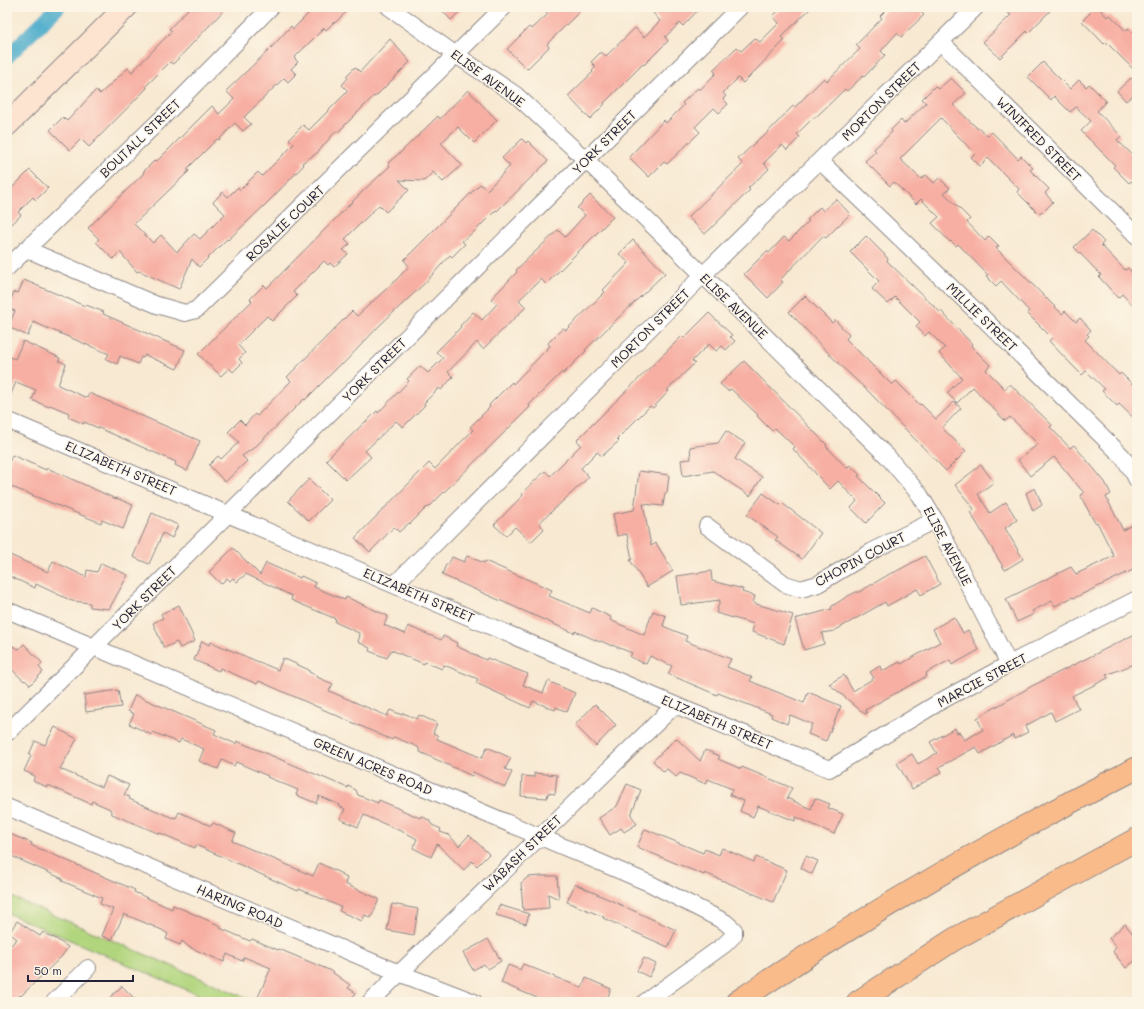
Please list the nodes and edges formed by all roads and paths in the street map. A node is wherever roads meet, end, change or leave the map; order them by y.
1 (126, 7) edge
2 (271, 7) edge
3 (389, 7) edge
4 (504, 7) edge
5 (740, 7) edge
6 (976, 7) edge
7 (941, 42) junction
8 (456, 55) junction
9 (7, 125) edge
10 (586, 160) junction
11 (820, 161) junction
12 (1137, 236) edge
13 (26, 249) junction
14 (7, 268) edge
15 (703, 275) junction
16 (7, 420) edge
17 (1137, 480) edge
18 (228, 514) junction
19 (935, 520) junction
20 (707, 526) dead end
21 (394, 585) junction
22 (1137, 599) edge
23 (7, 610) edge
24 (95, 647) junction
25 (1009, 664) junction
26 (675, 705) junction
27 (7, 733) edge
28 (831, 768) joint
29 (1137, 768) edge
30 (7, 807) edge
31 (538, 837) junction
32 (1137, 839) edge
33 (88, 968) dead end
34 (399, 973) junction
35 (54, 1002) edge
36 (370, 1002) edge
37 (474, 1002) edge
38 (645, 1002) edge
39 (737, 1002) edge
40 (858, 1002) edge

1 - 9 main road
2 - 13 street, BOUTALL STREET
3 - 8 street, ELISE AVENUE
4 - 8 street, ROSALIE COURT
5 - 10 street, YORK STREET
6 - 7 street, MORTON STREET
7 - 11 street, MORTON STREET
7 - 12 street, WINIFRED STREET
8 - 10 street, ELISE AVENUE
8 - 13 street, ROSALIE COURT
10 - 15 street, ELISE AVENUE
10 - 18 street, YORK STREET
11 - 15 street, MORTON STREET
11 - 17 street, MILLIE STREET
13 - 14 street, BOUTALL STREET
15 - 19 street, ELISE AVENUE
15 - 21 street, MORTON STREET
16 - 18 street, ELIZABETH STREET
18 - 21 street, ELIZABETH STREET
18 - 24 street, YORK STREET
19 - 20 street, CHOPIN COURT
19 - 25 street, ELISE AVENUE
21 - 26 street, ELIZABETH STREET
22 - 25 street, MARCIE STREET
23 - 24 street, GREEN ACRES ROAD
24 - 27 street, YORK STREET
24 - 31 street, GREEN ACRES ROAD
25 - 28 street, MARCIE STREET
26 - 28 street, ELIZABETH STREET
26 - 31 street, WABASH STREET
29 - 39 highway
30 - 34 street, HARING ROAD
31 - 34 street, WABASH STREET
31 - 38 street, GREEN ACRES ROAD
32 - 40 highway
33 - 35 street
34 - 36 street, WABASH STREET
34 - 37 street, HARING ROAD

